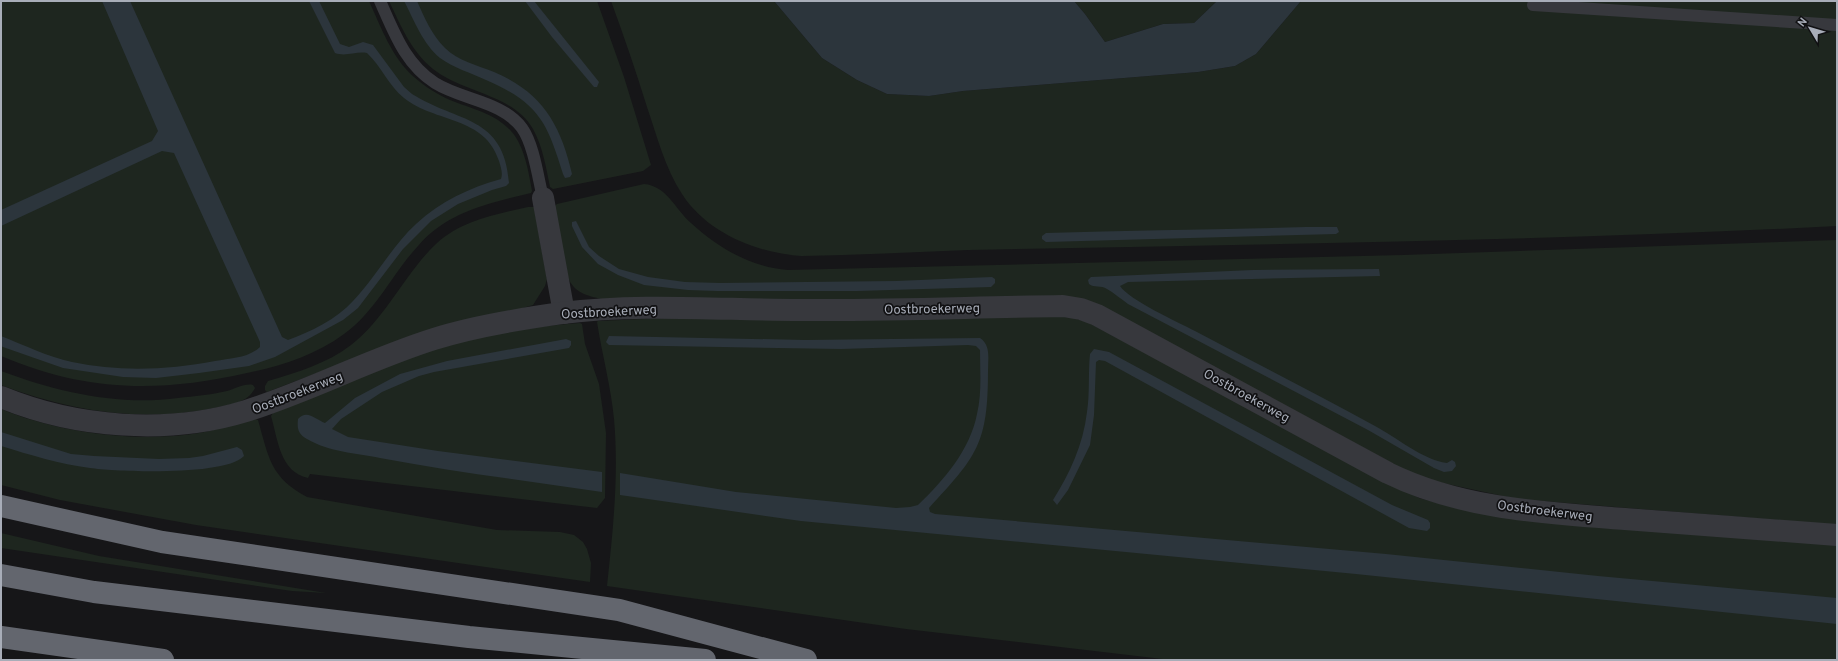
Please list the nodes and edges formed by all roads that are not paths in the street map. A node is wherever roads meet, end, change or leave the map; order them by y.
1 (380, 1) edge
2 (1533, 5) dead end
3 (1837, 25) edge
4 (543, 198) joint
5 (564, 313) junction
6 (1, 397) edge
7 (1, 506) edge
8 (1837, 535) edge
9 (1, 575) edge
10 (1, 637) edge
11 (163, 660) edge
12 (705, 660) edge
13 (806, 660) edge

1 - 4 lane
2 - 3 lane
4 - 5 street
5 - 6 street, Oostbroekerweg
5 - 8 street, Oostbroekerweg
7 - 13 highway
9 - 12 highway
10 - 11 highway

